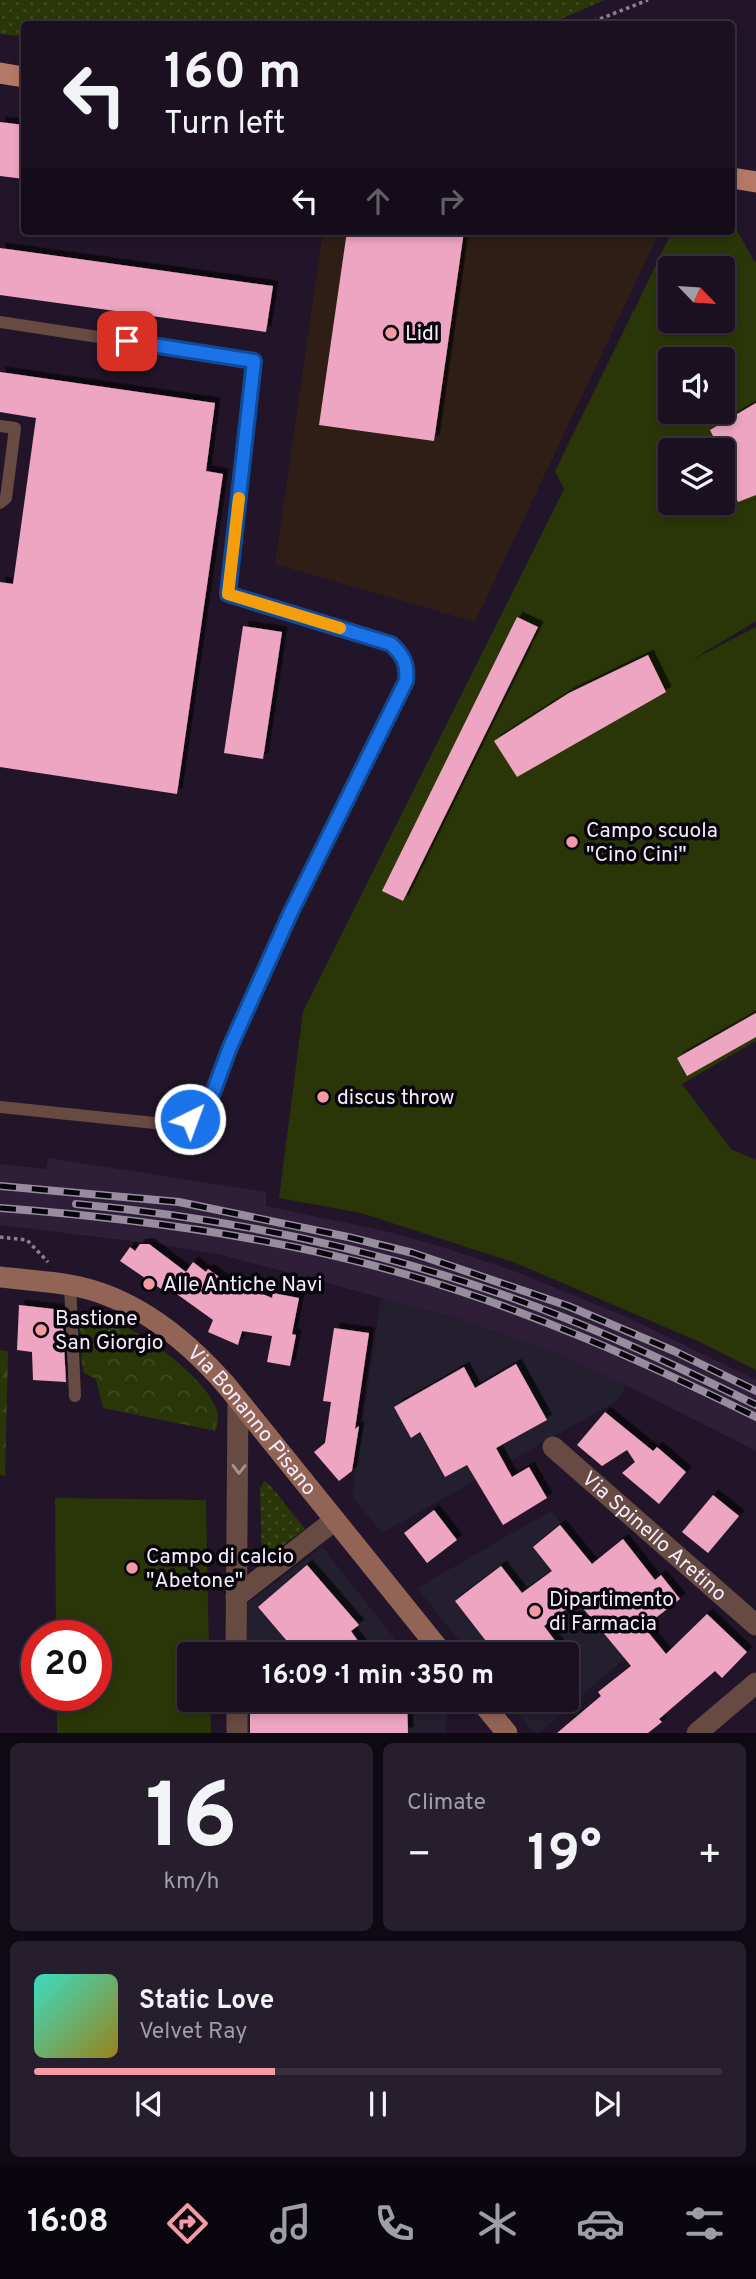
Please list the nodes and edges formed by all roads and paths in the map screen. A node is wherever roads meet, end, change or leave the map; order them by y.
1 (648, 0) edge
2 (595, 21) edge
3 (0, 73) edge
4 (21, 76) edge
5 (735, 178) edge
6 (756, 182) edge
7 (0, 322) edge
8 (0, 426) edge
9 (0, 503) edge
10 (0, 1107) edge
11 (0, 1237) edge
12 (55, 1269) dead end
13 (0, 1277) edge
14 (70, 1285) junction
15 (75, 1396) dead end
16 (238, 1401) junction
17 (553, 1447) dead end
18 (335, 1520) junction
19 (236, 1597) junction
20 (756, 1625) edge
21 (236, 1642) edge
22 (433, 1642) edge
23 (756, 1683) edge
24 (236, 1712) edge
25 (490, 1712) edge
26 (237, 1733) edge
27 (507, 1733) edge
28 (697, 1733) edge

1 - 2 path
3 - 4 main road
5 - 6 main road
7 - 10 lane
8 - 9 lane
11 - 12 path
13 - 14 main road, Via Bonanno Pisano
14 - 15 lane
14 - 16 main road, Via Bonanno Pisano
16 - 18 main road, Via Bonanno Pisano
16 -> 19 street
17 - 20 street, Via Spinello Aretino
18 - 19 street
18 - 22 main road, Via Bonanno Pisano
19 - 21 street
23 - 28 street
24 - 26 street
25 - 27 main road

